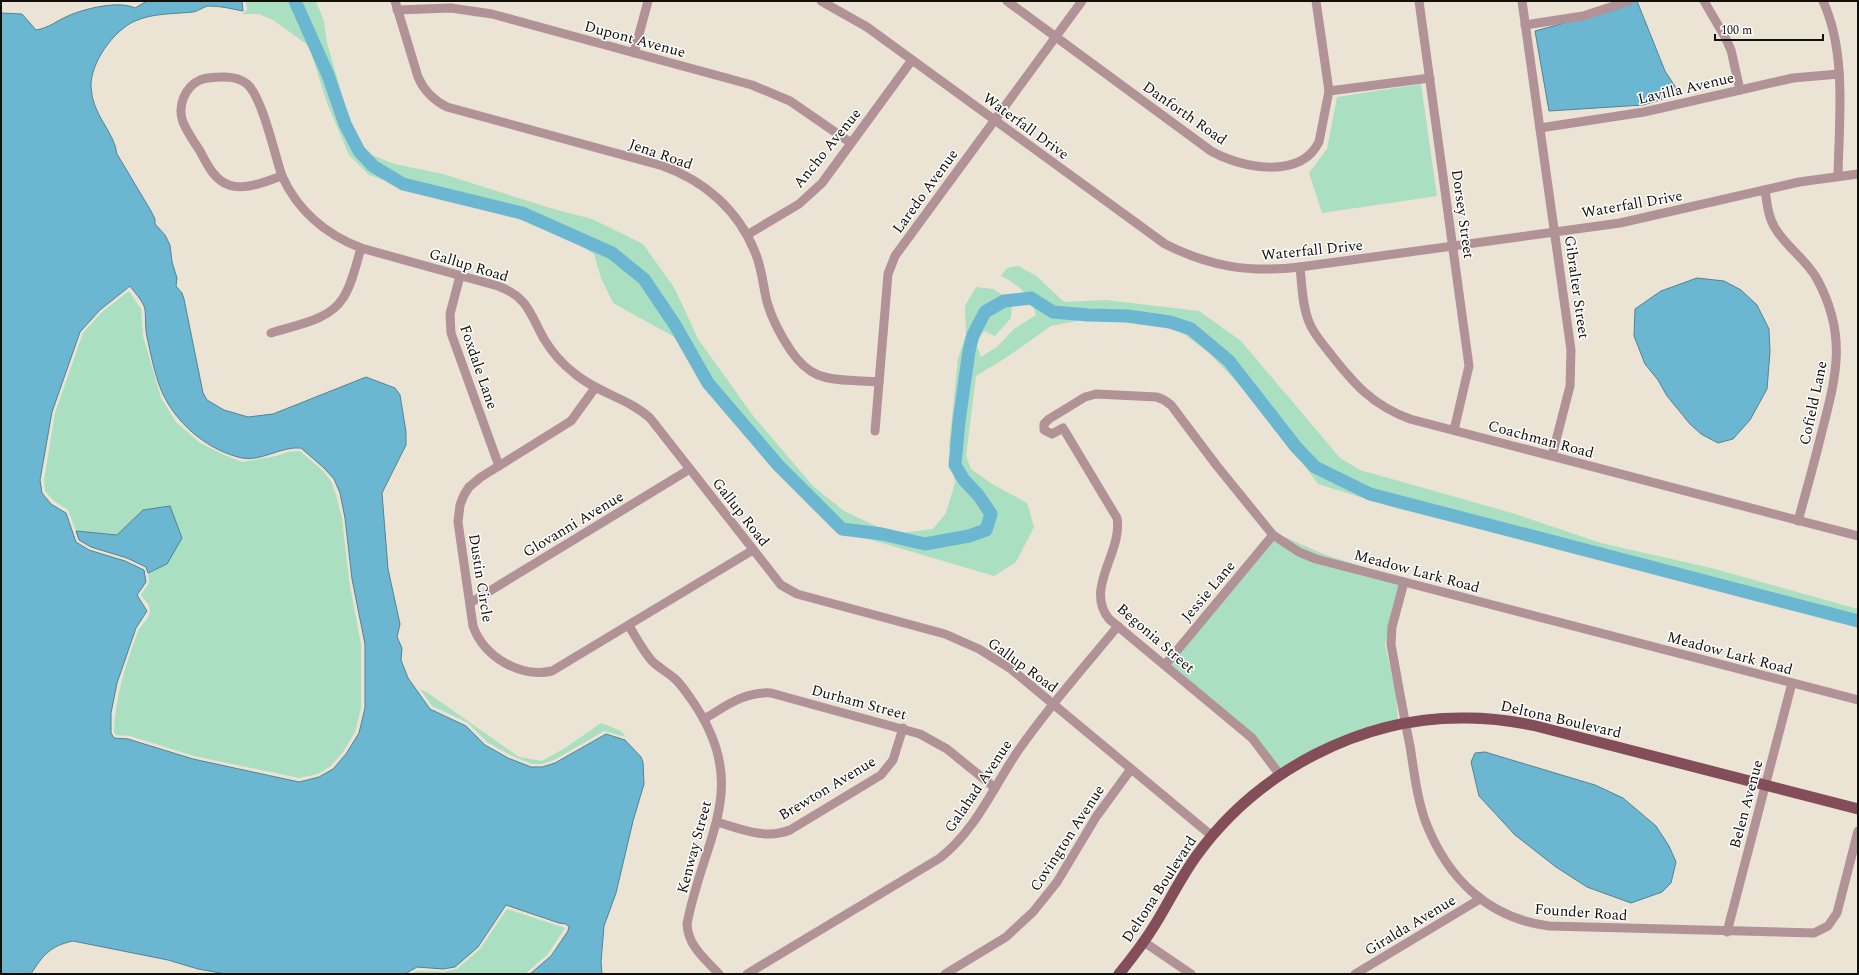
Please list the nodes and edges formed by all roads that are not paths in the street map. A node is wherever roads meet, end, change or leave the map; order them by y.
1 (648, 1) edge
2 (821, 1) edge
3 (1007, 1) edge
4 (1082, 1) edge
5 (1316, 1) edge
6 (1419, 1) edge
7 (1522, 1) edge
8 (1629, 1) edge
9 (1704, 1) edge
10 (1823, 1) edge
11 (396, 6) edge
12 (1525, 25) junction
13 (1056, 37) junction
14 (634, 53) junction
15 (912, 60) junction
16 (1839, 74) junction
17 (1430, 78) junction
18 (1740, 90) junction
19 (1329, 91) junction
20 (994, 120) junction
21 (1540, 128) junction
22 (851, 143) junction
23 (1858, 174) edge
24 (282, 176) junction
25 (1838, 176) junction
26 (1765, 190) junction
27 (1555, 232) junction
28 (747, 235) junction
29 (1454, 246) junction
30 (361, 248) junction
31 (1300, 267) junction
32 (460, 276) junction
33 (271, 333) dead end
34 (879, 382) junction
35 (595, 388) junction
36 (1044, 430) joint
37 (1454, 430) junction
38 (875, 431) dead end
39 (1552, 456) junction
40 (499, 466) junction
41 (690, 469) junction
42 (1798, 521) junction
43 (1273, 535) junction
44 (1858, 536) edge
45 (753, 550) junction
46 (1404, 582) junction
47 (470, 603) junction
48 (629, 626) junction
49 (1118, 626) junction
50 (1165, 665) junction
51 (1792, 683) junction
52 (1858, 700) edge
53 (1053, 704) junction
54 (704, 718) junction
55 (1405, 723) junction
56 (903, 728) junction
57 (1131, 769) junction
58 (1280, 775) junction
59 (1765, 785) junction
60 (995, 788) junction
61 (1858, 809) edge
62 (717, 822) junction
63 (1858, 831) edge
64 (1212, 836) junction
65 (1480, 899) junction
66 (1727, 932) junction
67 (1144, 942) junction
68 (719, 974) edge
69 (747, 974) edge
70 (946, 974) edge
71 (1119, 974) edge
72 (1191, 974) edge
73 (1355, 974) edge

1 - 14 street
2 - 15 street, Waterfall Drive
3 - 13 street, Danforth Road
4 - 13 street, Laredo Avenue
5 - 19 street, Danforth Road
6 - 17 street, Dorsey Street
7 - 12 street, Gibralter Street
8 - 12 street
9 - 18 street
10 - 16 street
11 - 14 street, Dupont Avenue
11 - 28 street, Jena Road
12 - 21 street, Gibralter Street
13 - 19 street, Danforth Road
13 - 20 street, Laredo Avenue
14 - 22 street, Dupont Avenue
15 - 20 street, Waterfall Drive
15 - 22 street, Ancho Avenue
16 - 18 street, Lavilla Avenue
16 - 25 street
17 - 19 street
17 - 29 street, Dorsey Street
18 - 21 street, Lavilla Avenue
20 - 31 street, Waterfall Drive
20 - 34 street, Laredo Avenue
21 - 27 street, Gibralter Street
22 - 28 street, Ancho Avenue
23 - 25 street, Waterfall Drive
24 - 24 street, Gallup Road
24 - 30 street, Gallup Road
25 - 26 street, Waterfall Drive
26 - 27 street, Waterfall Drive
26 - 42 street, Cofield Lane
27 - 29 street, Waterfall Drive
27 - 39 street, Gibralter Street
28 - 34 street, Jena Road
29 - 31 street, Waterfall Drive
29 - 37 street, Dorsey Street
30 - 32 street, Gallup Road
30 - 33 street
31 - 37 street, Coachman Road
32 - 35 street, Gallup Road
32 - 40 street, Foxdale Lane
34 - 38 street, Laredo Avenue
35 - 40 street, Dustin Circle
35 - 41 street, Gallup Road
36 - 43 street, Meadow Lark Road
36 - 49 street, Begonia Street
37 - 39 street, Coachman Road
39 - 42 street, Coachman Road
40 - 47 street, Dustin Circle
41 - 45 street, Gallup Road
41 - 47 street, Glovanni Avenue
42 - 44 street, Coachman Road
43 - 46 street, Meadow Lark Road
43 - 50 street, Jessie Lane
45 - 48 street, Dustin Circle
45 - 53 street, Gallup Road
46 - 51 street, Meadow Lark Road
46 - 55 street, Founder Road
47 - 48 street, Dustin Circle
48 - 54 street, Kenway Street
49 - 50 street, Begonia Street
49 - 53 street, Galahad Avenue
50 - 58 street, Begonia Street
51 - 52 street, Meadow Lark Road
51 - 59 street, Belen Avenue
53 - 57 street, Gallup Road
53 - 60 street, Galahad Avenue
54 - 56 street, Durham Street
54 - 62 street, Kenway Street
55 - 58 main road, Deltona Boulevard
55 - 59 main road, Deltona Boulevard
55 - 65 street, Founder Road
56 - 60 street, Durham Street
56 - 62 street, Brewton Avenue
57 - 64 street, Gallup Road
57 - 70 street, Covington Avenue
58 - 64 main road, Deltona Boulevard
59 - 61 main road, Deltona Boulevard
59 - 66 street, Belen Avenue
60 - 69 street, Galahad Avenue
62 - 68 street, Kenway Street
63 - 66 street, Founder Road
64 - 67 main road, Deltona Boulevard
65 - 66 street, Founder Road
65 - 73 street, Giralda Avenue
67 - 71 main road, Deltona Boulevard
67 - 72 street

